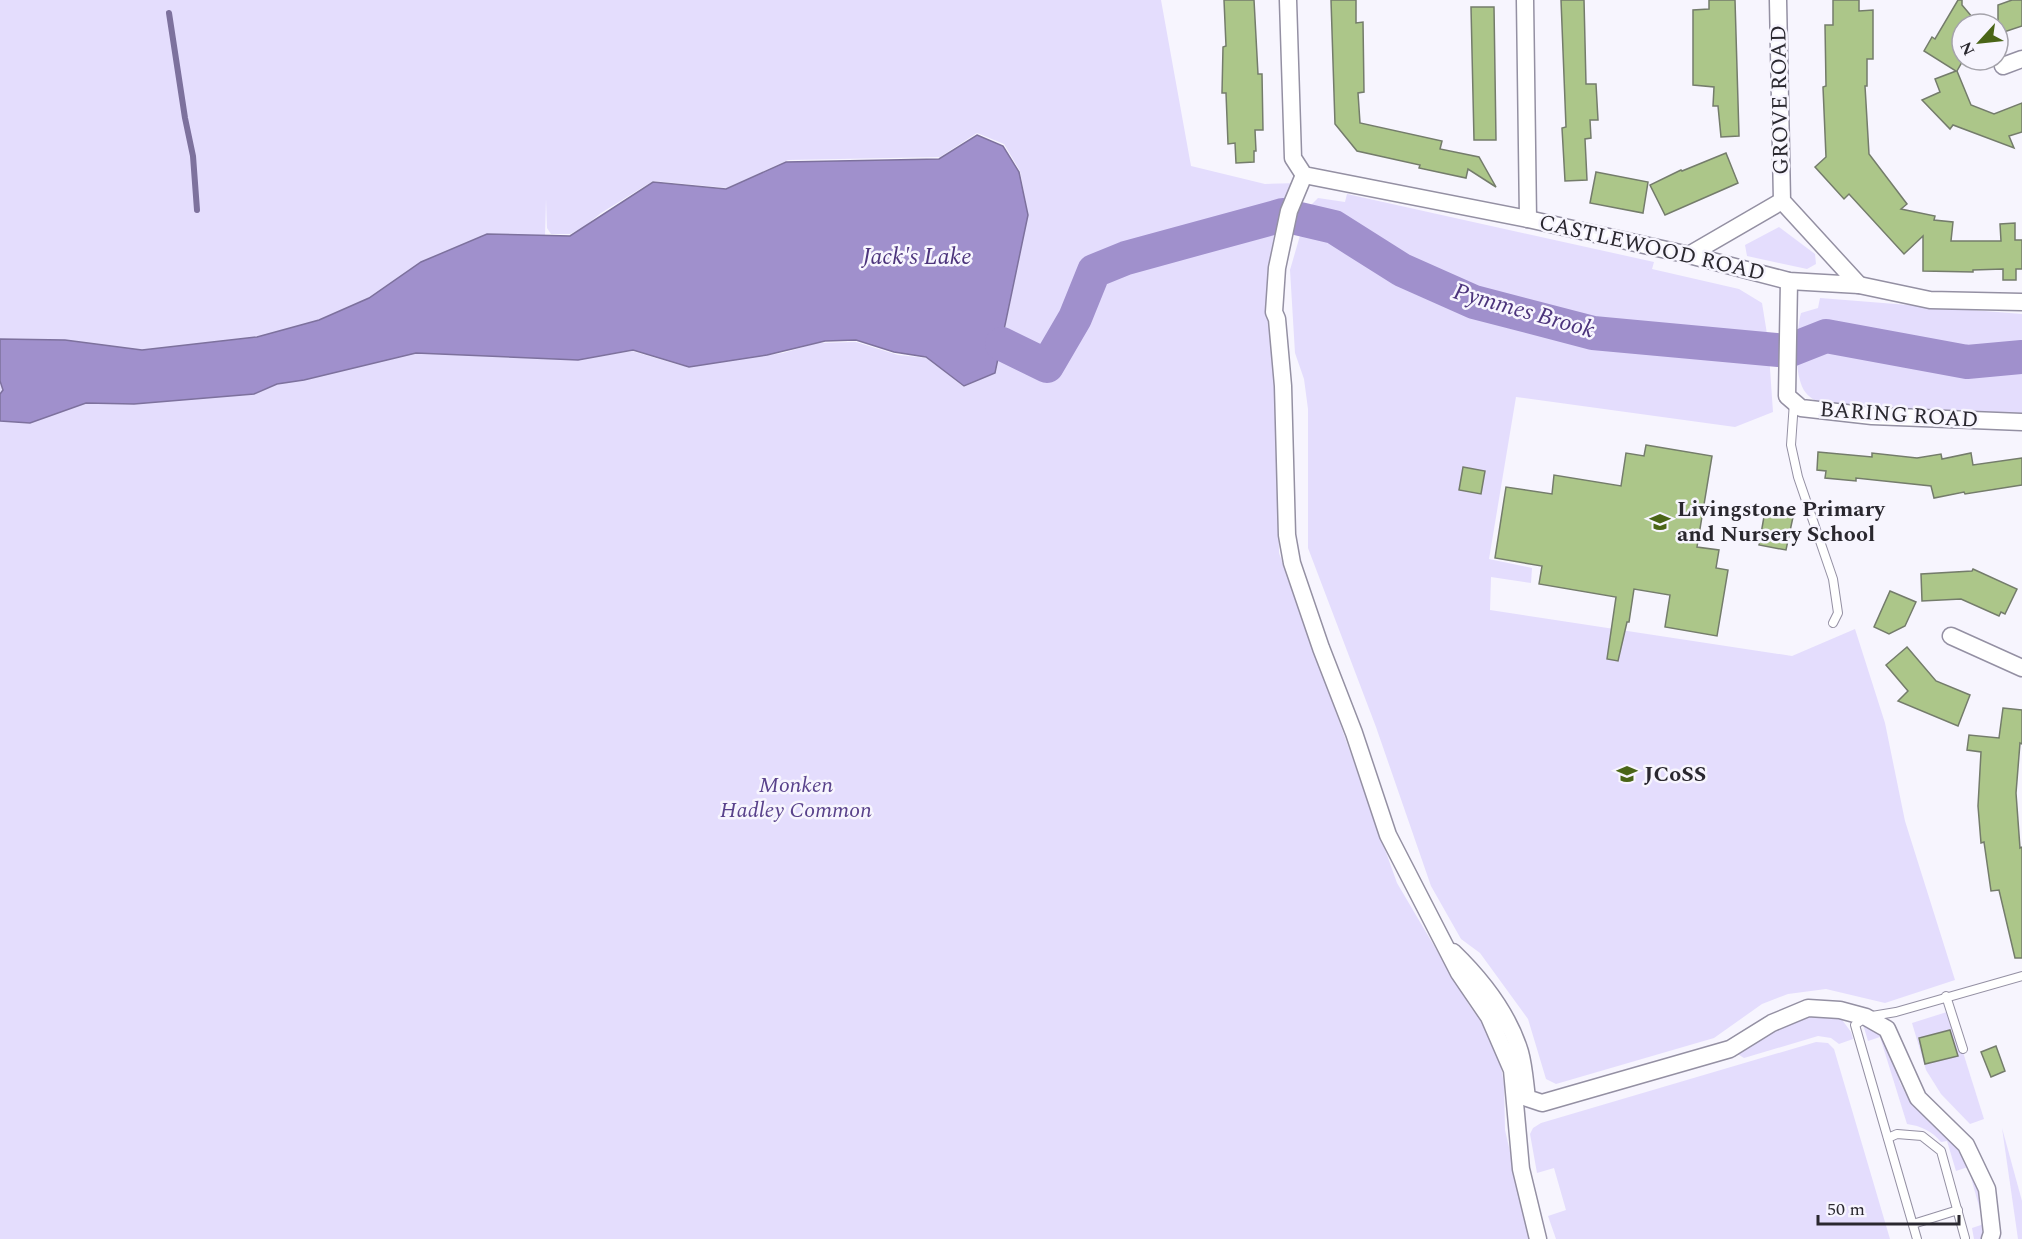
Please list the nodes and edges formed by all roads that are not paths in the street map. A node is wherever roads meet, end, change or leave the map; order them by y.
1 (1288, 0) edge
2 (1525, 0) edge
3 (1778, 0) edge
4 (1304, 175) junction
5 (1782, 201) junction
6 (1528, 219) junction
7 (1689, 255) junction
8 (1789, 281) junction
9 (1859, 285) junction
10 (2022, 302) edge
11 (1794, 402) junction
12 (2022, 422) edge
13 (1833, 624) dead end
14 (1951, 636) dead end
15 (2022, 668) edge
16 (1442, 941) junction
17 (2022, 976) edge
18 (1946, 996) junction
19 (1866, 1017) junction
20 (1963, 1049) dead end
21 (1888, 1138) junction
22 (1958, 1210) junction
23 (1913, 1224) junction
24 (1965, 1238) edge
25 (1538, 1239) edge
26 (1917, 1239) edge
27 (1990, 1239) edge

1 - 4 street
2 - 6 street
3 - 5 street, GROVE ROAD
4 - 6 street, CASTLEWOOD ROAD
4 - 16 street
5 - 7 street, GROVE ROAD
5 - 9 street, GROVE ROAD
6 - 7 street, CASTLEWOOD ROAD
7 - 8 street, CASTLEWOOD ROAD
8 - 9 street, CASTLEWOOD ROAD
8 - 11 street, BARING ROAD
9 - 10 street, CASTLEWOOD ROAD
11 - 12 street, BARING ROAD
11 - 13 lane
14 - 15 street
16 - 19 street
16 - 25 street
17 - 18 lane
18 - 19 lane
18 - 20 lane
19 - 21 lane
19 - 27 street
21 - 22 lane
21 - 23 lane
22 - 23 lane
22 - 24 lane
23 - 26 lane

